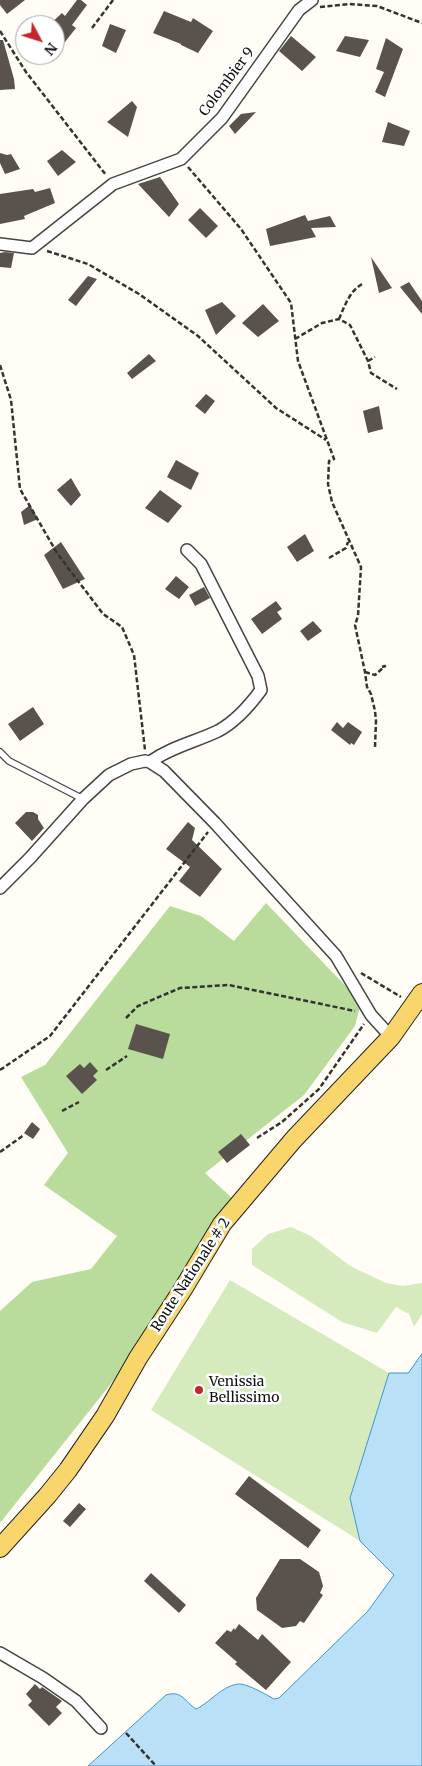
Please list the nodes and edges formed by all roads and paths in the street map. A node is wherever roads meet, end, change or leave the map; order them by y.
1 (113, 0) edge
2 (312, 0) edge
3 (299, 10) junction
4 (422, 23) edge
5 (92, 28) dead end
6 (0, 31) edge
7 (181, 159) junction
8 (114, 184) junction
9 (0, 244) edge
10 (32, 248) junction
11 (364, 283) dead end
12 (339, 319) junction
13 (295, 339) junction
14 (375, 357) dead end
15 (368, 361) junction
16 (0, 365) edge
17 (397, 389) dead end
18 (328, 440) junction
19 (348, 542) junction
20 (187, 550) dead end
21 (329, 558) dead end
22 (382, 667) dead end
23 (365, 672) junction
24 (375, 747) dead end
25 (0, 752) edge
26 (147, 762) junction
27 (83, 799) junction
28 (215, 822) junction
29 (0, 888) edge
30 (359, 972) dead end
31 (419, 997) edge
32 (371, 1015) junction
33 (126, 1018) dead end
34 (391, 1037) junction
35 (127, 1056) dead end
36 (0, 1070) edge
37 (106, 1070) dead end
38 (79, 1102) dead end
39 (62, 1111) dead end
40 (24, 1135) dead end
41 (257, 1138) dead end
42 (0, 1152) edge
43 (0, 1548) edge
44 (0, 1653) edge
45 (101, 1728) dead end
46 (126, 1733) dead end
47 (156, 1766) edge

1 - 5 path
2 - 3 street, Colombier 9
3 - 4 path
3 - 7 street, Colombier 9
6 - 8 path
7 - 8 street, Colombier 9
7 - 13 path
8 - 10 street, Colombier 9
9 - 10 street
10 - 18 path
11 - 12 path
12 - 13 path
12 - 15 path
13 - 18 path
14 - 15 path
15 - 17 path
16 - 26 path
18 - 19 path
19 - 21 path
19 - 23 path
20 - 26 street
22 - 23 path
23 - 24 path
25 - 27 lane
26 - 27 street
26 - 28 street
27 - 29 street
28 - 32 street
28 - 36 path
30 - 31 path
31 - 34 main road, Route Nationale # 2
32 - 33 path
32 - 34 street
32 - 41 path
34 - 43 main road, Route Nationale # 2
35 - 37 path
38 - 39 path
40 - 42 path
44 - 45 street
46 - 47 path

